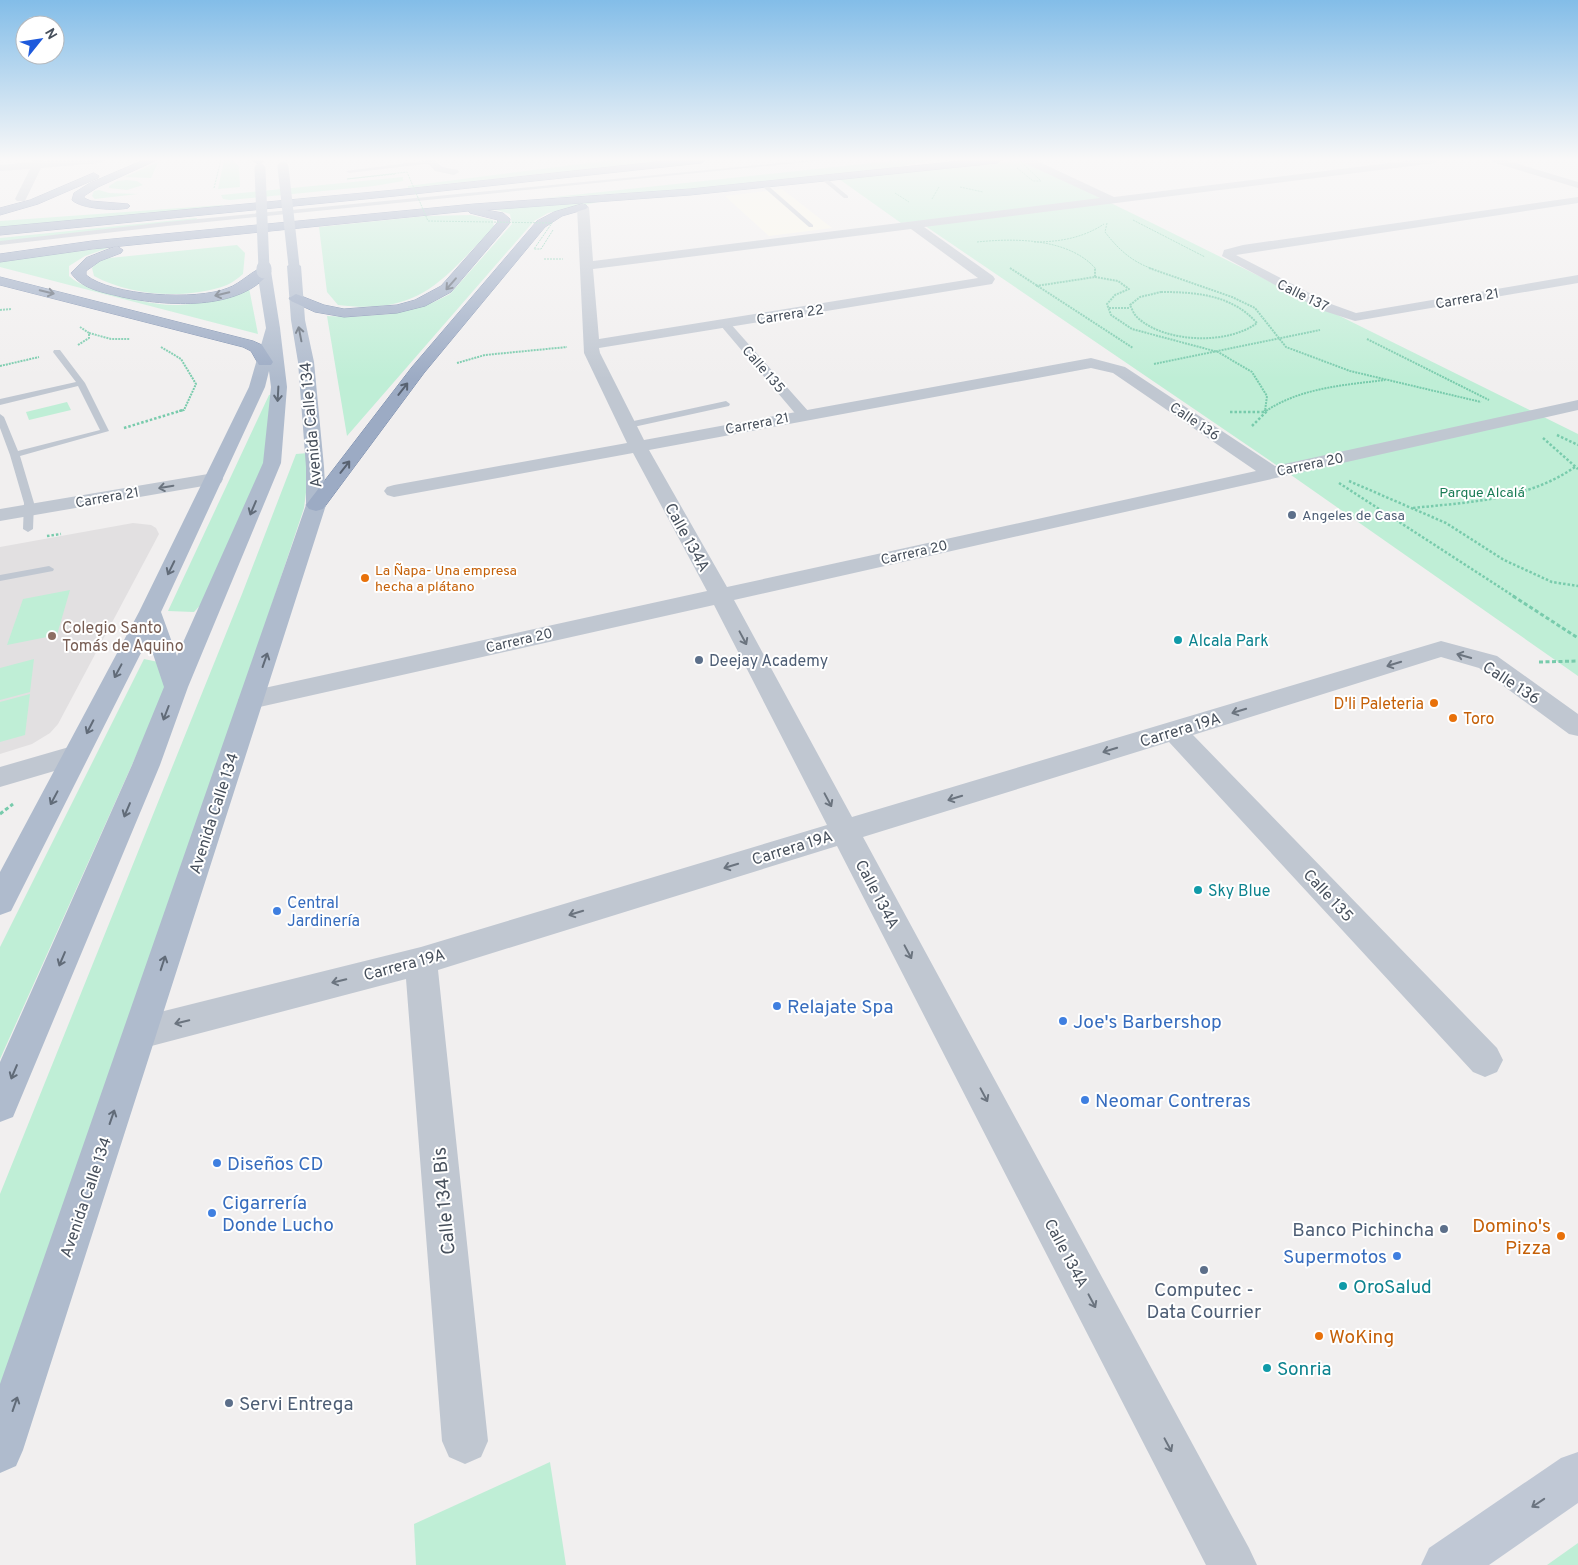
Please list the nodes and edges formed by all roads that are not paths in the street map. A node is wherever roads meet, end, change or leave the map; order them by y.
1 (28, 233) edge
2 (88, 233) edge
3 (127, 233) edge
4 (210, 233) edge
5 (213, 233) edge
6 (262, 233) edge
7 (291, 233) edge
8 (495, 233) edge
9 (534, 233) edge
10 (584, 233) edge
11 (844, 233) edge
12 (924, 233) edge
13 (1352, 233) edge
14 (0, 236) edge
15 (0, 243) edge
16 (0, 247) edge
17 (0, 258) edge
18 (586, 263) junction
19 (264, 271) junction
20 (1578, 279) edge
21 (0, 280) edge
22 (296, 298) junction
23 (1355, 318) joint
24 (725, 324) junction
25 (273, 328) junction
26 (591, 345) junction
27 (57, 352) road end
28 (265, 362) junction
29 (1119, 370) joint
30 (81, 383) junction
31 (0, 402) edge
32 (726, 404) dead end
33 (1578, 405) edge
34 (1550, 412) junction
35 (804, 414) junction
36 (0, 417) edge
37 (1572, 423) dead end
38 (629, 424) junction
39 (638, 446) junction
40 (15, 455) junction
41 (1271, 472) junction
42 (214, 479) junction
43 (394, 491) dead end
44 (204, 499) junction
45 (316, 505) junction
46 (0, 515) edge
47 (28, 520) junction
48 (0, 534) edge
49 (49, 569) dead end
50 (0, 578) edge
51 (720, 595) junction
52 (150, 612) junction
53 (1441, 649) joint
54 (176, 687) junction
55 (251, 700) junction
56 (1578, 727) edge
57 (1174, 731) junction
58 (76, 755) junction
59 (0, 777) edge
60 (845, 831) junction
61 (0, 902) edge
62 (421, 961) junction
63 (140, 1032) junction
64 (1485, 1060) dead end
65 (0, 1104) edge
66 (465, 1442) dead end
67 (0, 1450) edge
68 (1578, 1475) edge
69 (1232, 1565) edge
70 (1446, 1565) edge

1 - 14 lane
2 - 15 lane
3 - 16 highway
4 - 17 highway
19 -> 5 highway
6 - 19 main road, bridge
7 - 22 main road, Avenida Calle 134, bridge
8 -> 22 highway
45 -> 9 highway
10 - 18 street, Calle 134A
11 - 18 street
12 - 24 street, Carrera 22
13 - 23 street, Calle 137
18 - 26 street, Calle 134A
19 - 25 main road
20 - 23 street, Carrera 21
21 -> 28 highway
45 -> 22 main road, Avenida Calle 134
24 - 26 street, Carrera 22
24 - 35 street, Calle 135
25 - 28 main road
25 -> 54 main road
26 - 38 street, Calle 134A
27 - 30 lane
28 - 42 main road
29 - 35 street, Carrera 21
29 - 41 street, Calle 136
30 - 31 lane
30 - 40 lane
32 - 38 lane
33 - 34 street, Carrera 20
34 - 37 street
34 - 41 street, Carrera 20
35 - 39 street, Carrera 21
36 - 40 lane
38 - 39 street, Calle 134A
39 - 43 street, Carrera 21
39 - 51 street, Calle 134A
40 - 47 lane
41 - 51 street, Carrera 20
42 - 44 main road
42 -> 47 street, Carrera 21
44 - 47 street, Carrera 21
44 -> 52 main road
55 -> 45 main road, Avenida Calle 134
46 - 47 street, Carrera 21
47 - 48 street, Carrera 21
49 - 50 lane
51 - 55 street, Carrera 20
51 -> 60 street, Calle 134A
52 - 54 main road
52 -> 58 main road
56 -> 53 street, Calle 136
53 -> 57 street, Carrera 19A
54 -> 65 main road
63 -> 55 main road, Avenida Calle 134
57 -> 60 street, Carrera 19A
57 - 64 street, Calle 135
58 - 59 street
58 -> 61 main road
60 -> 62 street, Carrera 19A
60 -> 69 street, Calle 134A
62 -> 63 street, Carrera 19A
62 - 66 street, Calle 134 Bis
67 -> 63 main road, Avenida Calle 134
68 -> 70 main road

